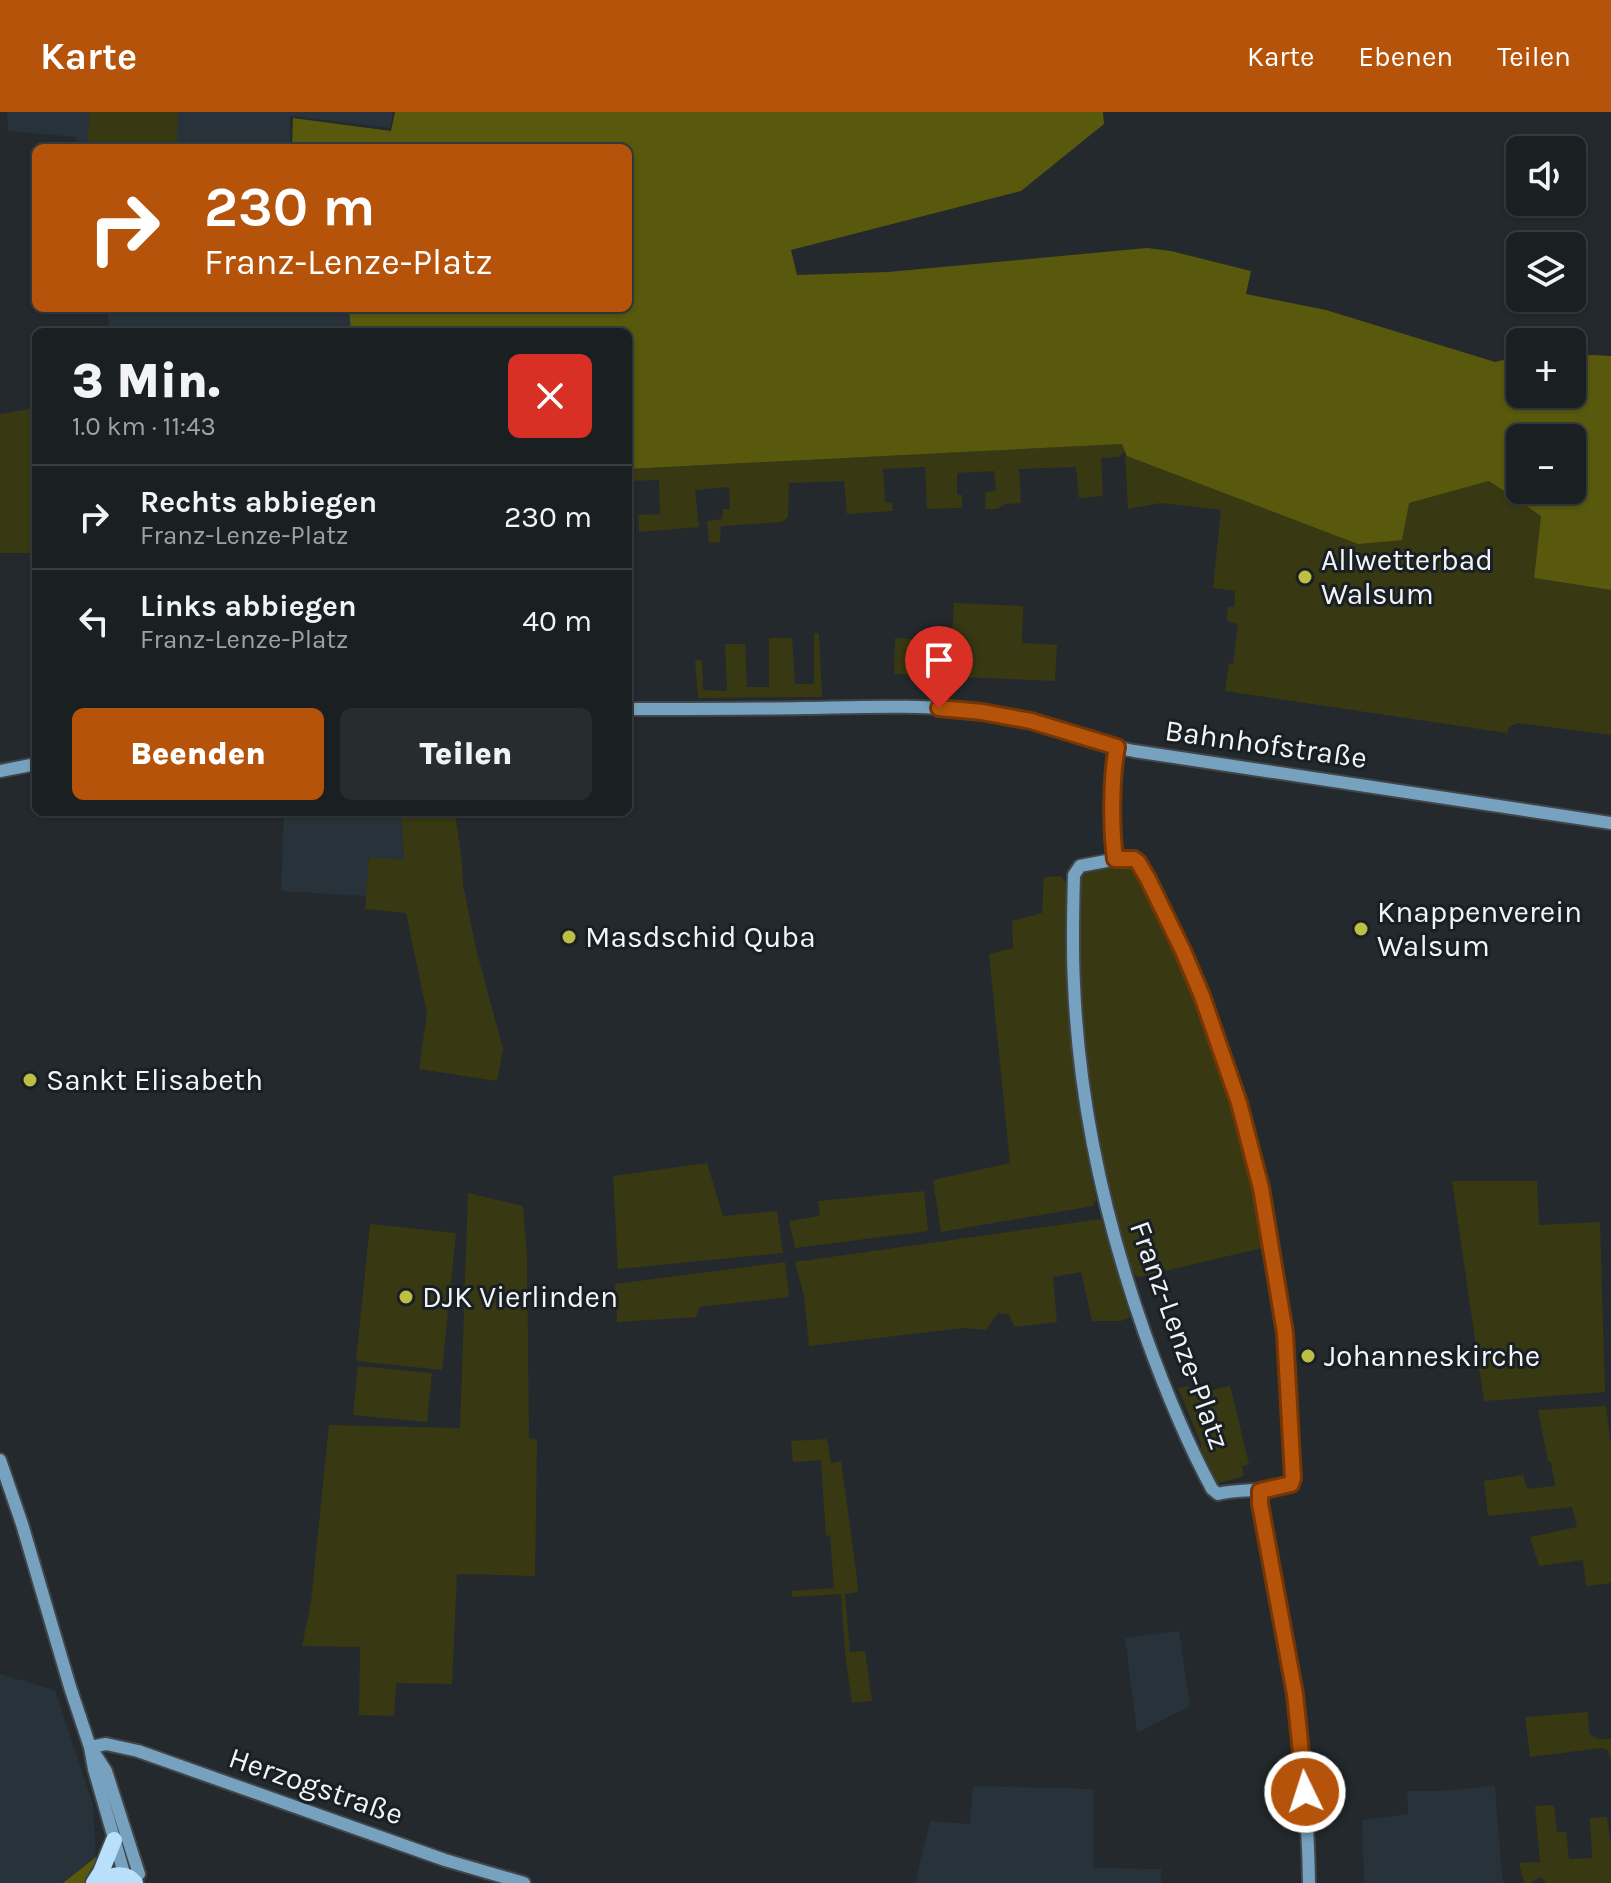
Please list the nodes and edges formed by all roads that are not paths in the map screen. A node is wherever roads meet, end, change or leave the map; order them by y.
1 (632, 709) edge
2 (1117, 747) junction
3 (32, 765) edge
4 (0, 771) edge
5 (1611, 823) edge
6 (1115, 859) junction
7 (0, 1460) edge
8 (1260, 1491) junction
9 (90, 1747) junction
10 (114, 1840) junction
11 (132, 1879) edge
12 (95, 1883) edge
13 (524, 1883) edge
14 (1309, 1883) edge

1 - 2 street, Bahnhofstraße
2 - 5 street, Bahnhofstraße
2 - 6 street
3 - 4 street
6 - 8 street, Franz-Lenze-Platz
6 - 8 street, Franz-Lenze-Platz
7 - 9 street
8 - 14 street
9 - 10 street
9 - 11 street
9 - 13 street, Herzogstraße
10 - 11 street
10 - 12 highway
11 - 12 highway

